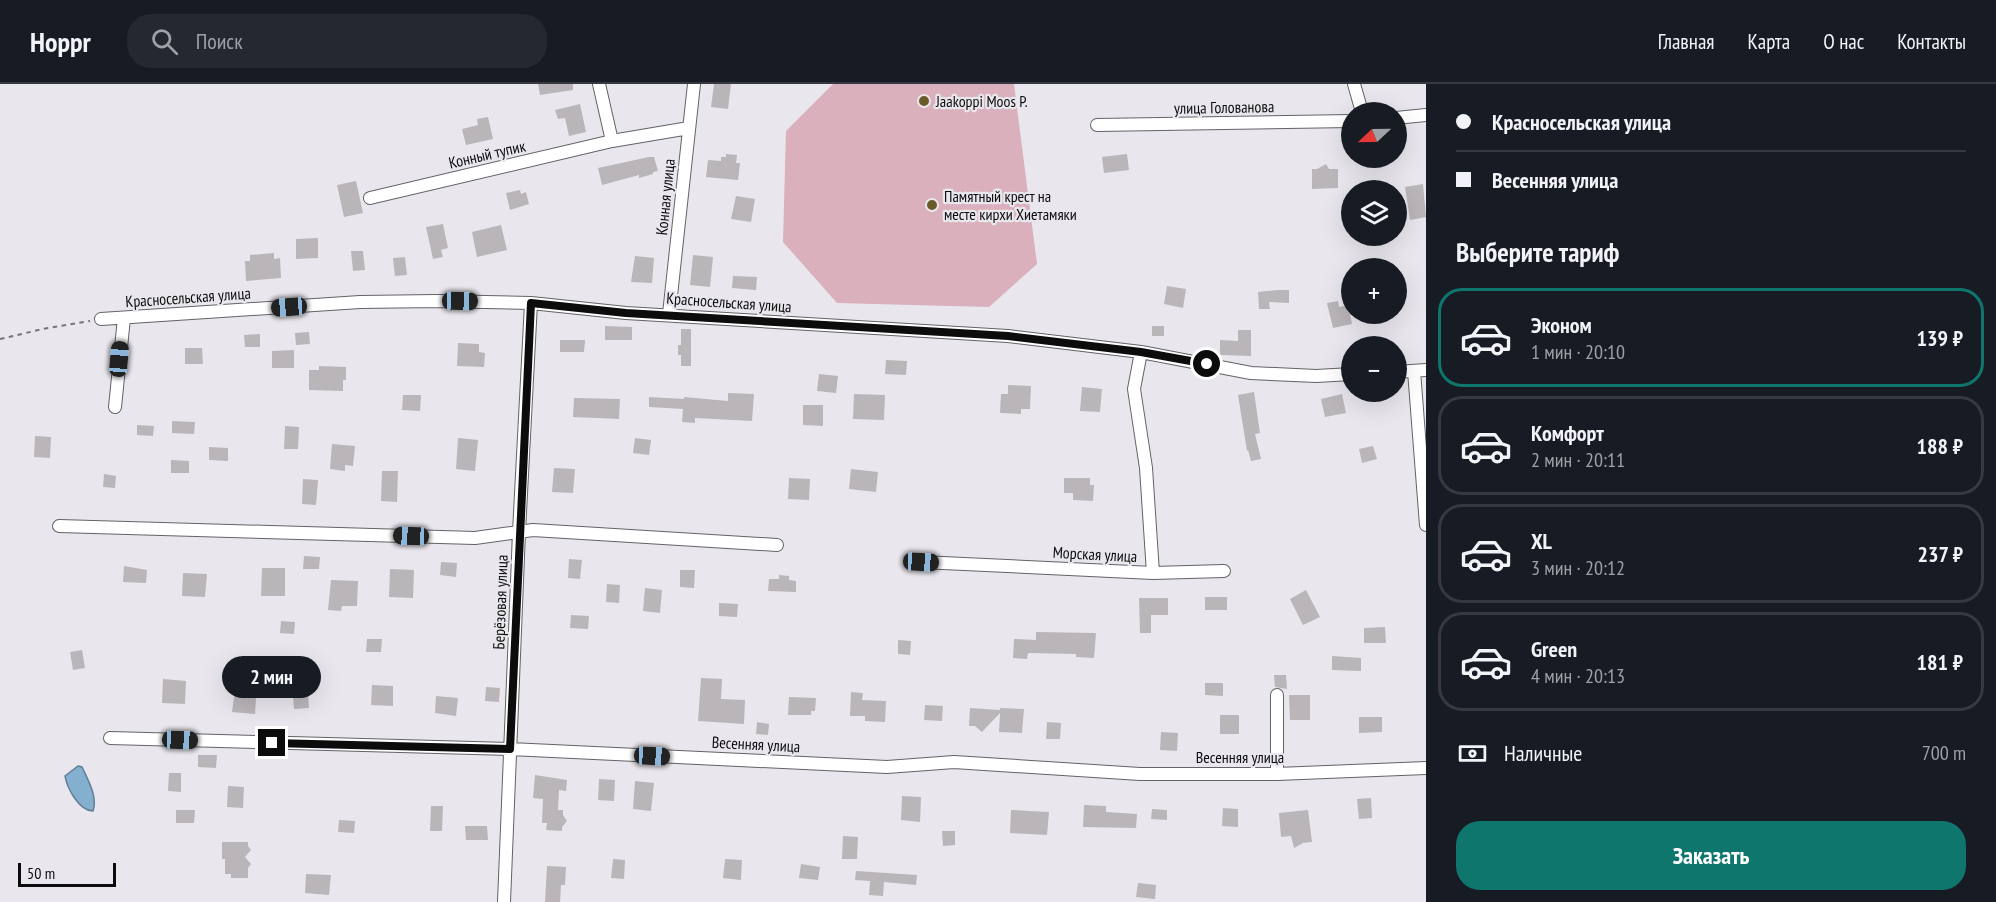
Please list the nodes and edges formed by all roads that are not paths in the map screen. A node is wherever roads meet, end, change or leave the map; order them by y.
1 (599, 84) edge
2 (694, 84) edge
3 (1354, 84) edge
4 (1359, 102) edge
5 (1426, 115) edge
6 (1407, 117) edge
7 (1341, 121) edge
8 (1096, 125) dead end
9 (689, 128) junction
10 (612, 141) junction
11 (370, 198) dead end
12 (531, 303) junction
13 (669, 314) junction
14 (124, 318) junction
15 (101, 319) road end
16 (1141, 352) junction
17 (1420, 371) edge
18 (1341, 375) edge
19 (115, 407) dead end
20 (1426, 525) edge
21 (59, 526) dead end
22 (519, 532) junction
23 (777, 545) dead end
24 (921, 562) dead end
25 (1224, 570) dead end
26 (1153, 573) junction
27 (1277, 695) dead end
28 (110, 738) dead end
29 (510, 749) junction
30 (1426, 768) edge
31 (1277, 774) junction
32 (504, 902) edge

1 - 10 street
2 - 9 street, Конная улица
3 - 4 street
5 - 6 street
7 - 8 street, улица Голованова
9 - 10 street, Конный тупик
9 - 13 street, Конная улица
10 - 11 street, Конный тупик
12 - 13 street, Красносельская улица
12 - 14 street, Красносельская улица
12 - 22 street, Берёзовая улица
13 - 16 street, Красносельская улица
14 - 15 street, Красносельская улица
14 - 19 street
16 - 18 street, Красносельская улица
16 - 26 street, Морская улица
17 - 20 street
21 - 22 street
22 - 23 street
22 - 29 street, Берёзовая улица
24 - 26 street, Морская улица
25 - 26 street
27 - 31 street
28 - 29 street, Весенняя улица
29 - 31 street, Весенняя улица
29 - 32 street, Берёзовая улица
30 - 31 street, Весенняя улица

